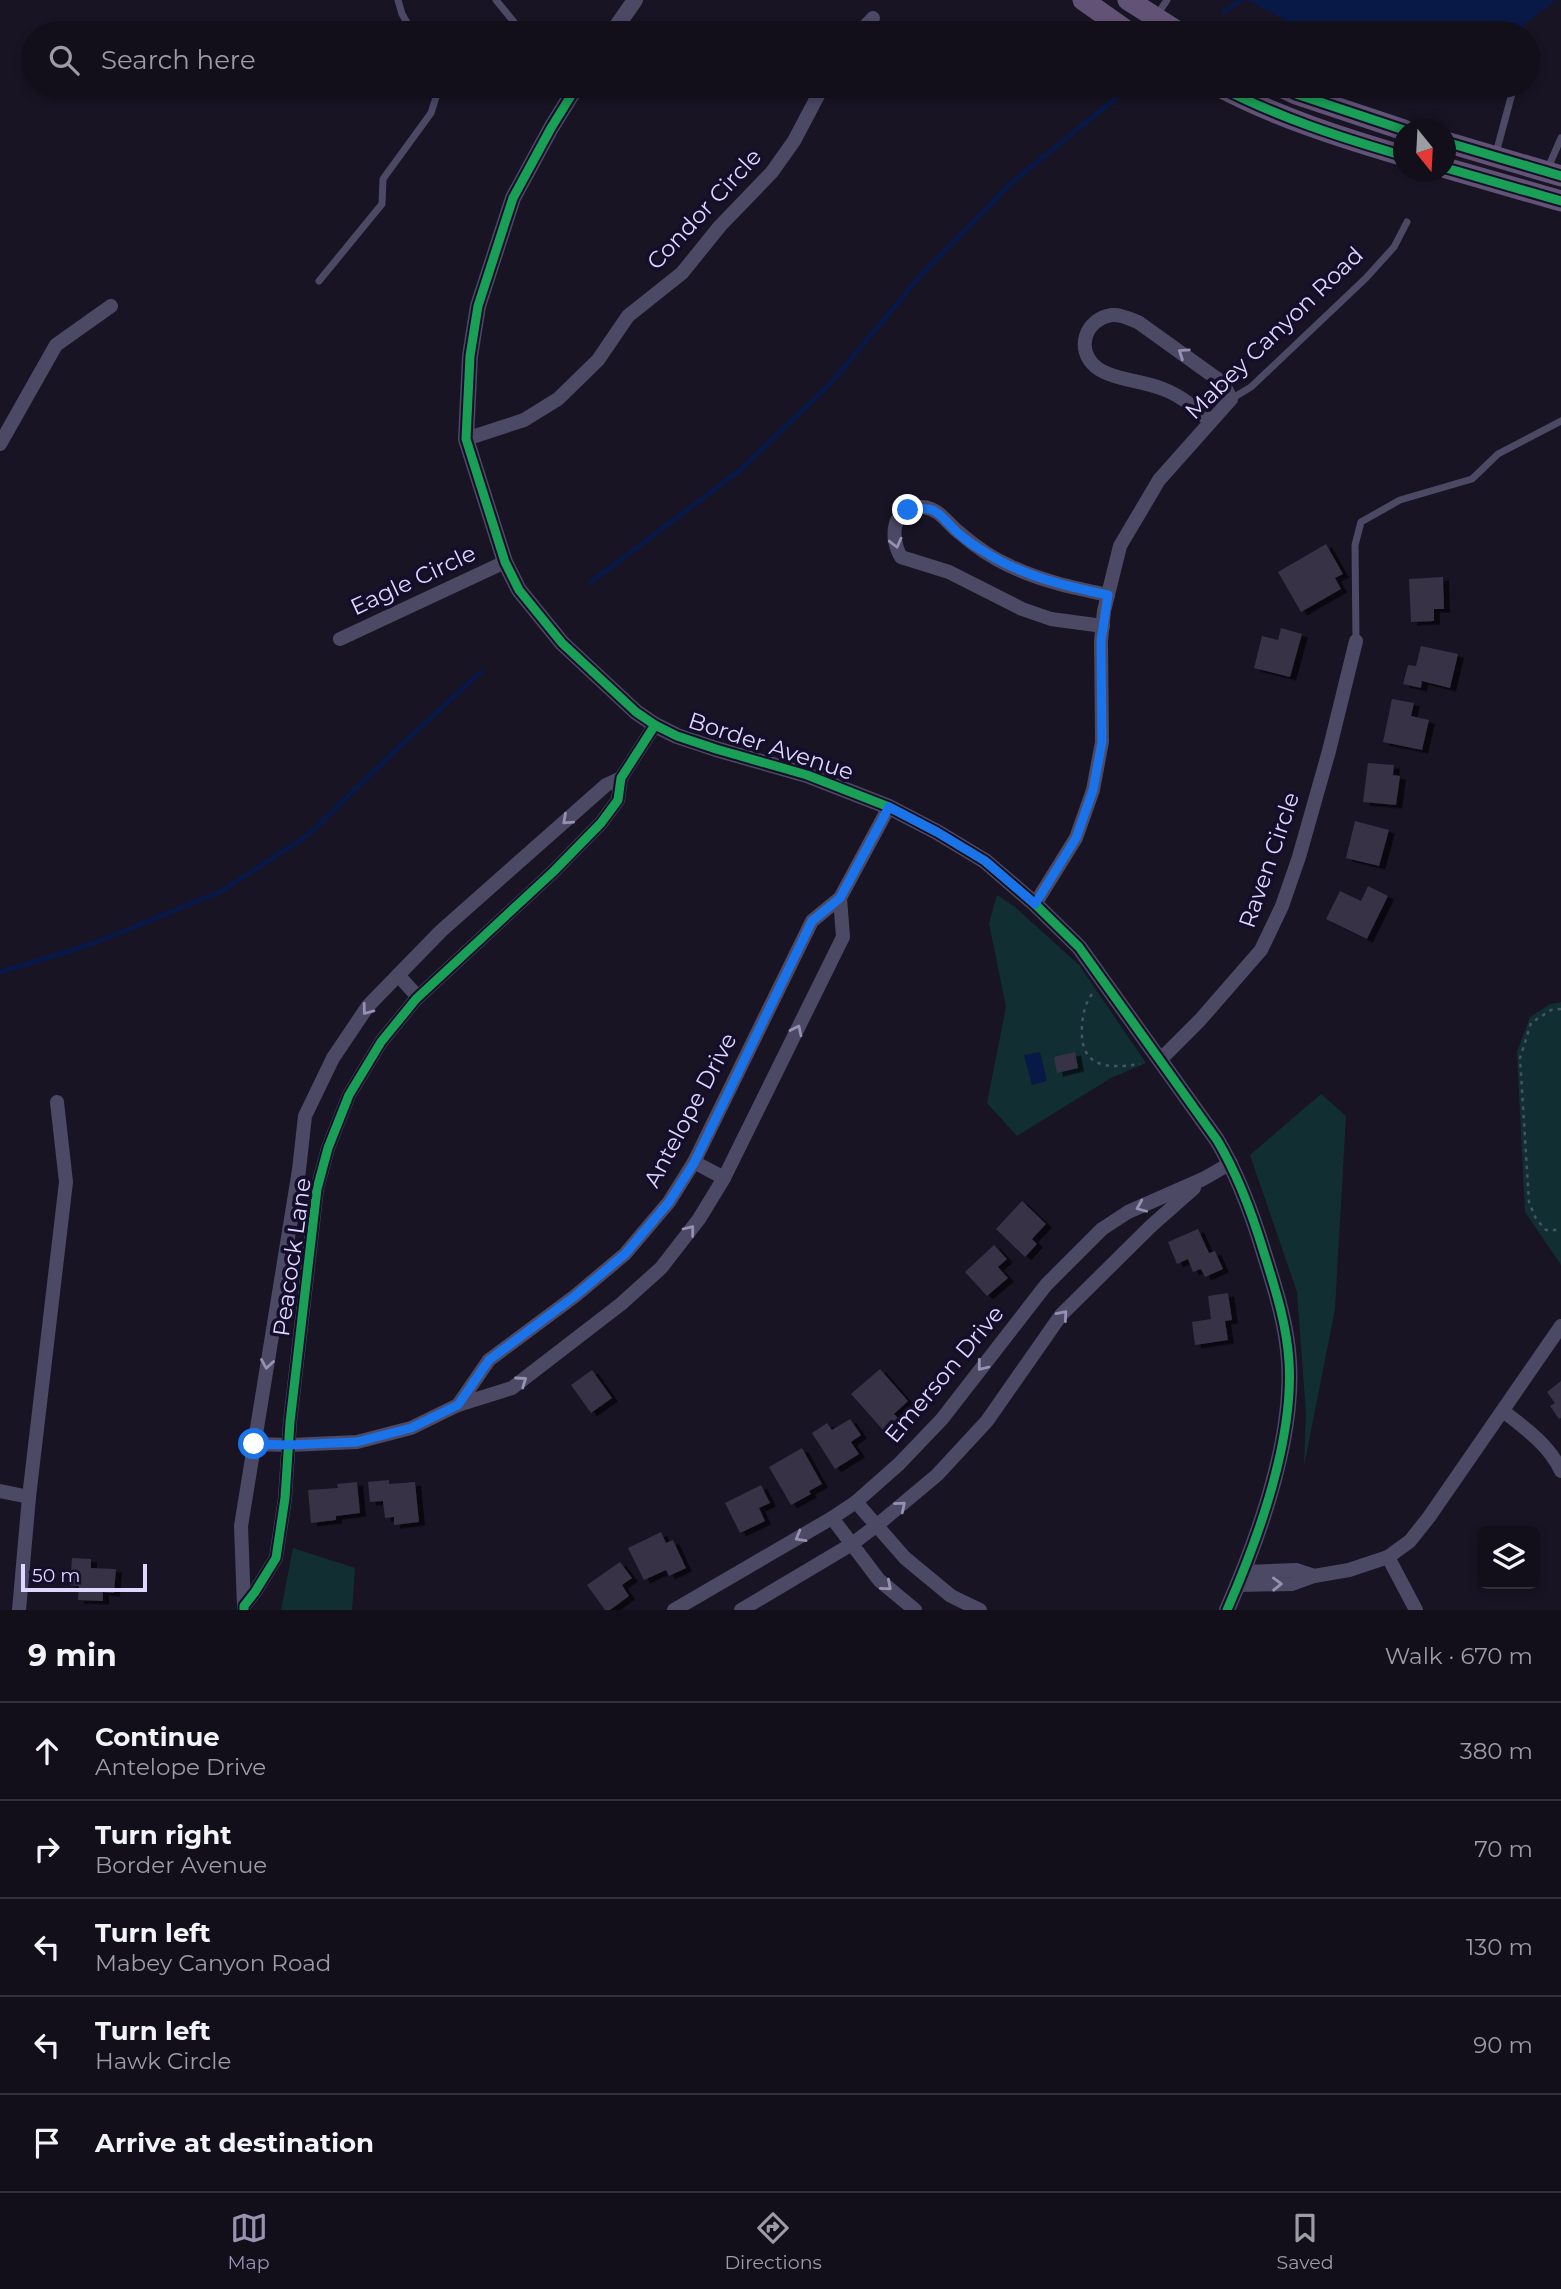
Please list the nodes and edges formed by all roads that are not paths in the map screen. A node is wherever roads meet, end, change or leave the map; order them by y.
1 (398, 0) edge
2 (496, 0) edge
3 (635, 0) edge
4 (1083, 0) edge
5 (1128, 0) edge
6 (1167, 0) edge
7 (873, 18) dead end
8 (1154, 18) junction
9 (406, 21) edge
10 (513, 21) edge
11 (620, 21) edge
12 (870, 21) edge
13 (1113, 21) edge
14 (1159, 21) edge
15 (436, 98) edge
16 (570, 98) edge
17 (816, 98) edge
18 (1241, 98) edge
19 (1308, 98) edge
20 (1511, 98) edge
21 (1393, 126) edge
22 (1336, 136) junction
23 (1561, 138) edge
24 (1393, 141) edge
25 (1456, 145) edge
26 (1393, 153) edge
27 (1494, 157) junction
28 (1456, 159) edge
29 (1456, 171) edge
30 (1554, 174) edge
31 (1561, 201) edge
32 (1407, 222) dead end
33 (319, 281) dead end
34 (111, 306) dead end
35 (1231, 399) junction
36 (1211, 422) junction
37 (1561, 422) edge
38 (466, 439) junction
39 (0, 444) edge
40 (505, 562) junction
41 (1108, 595) junction
42 (1103, 626) junction
43 (340, 639) dead end
44 (1356, 641) joint
45 (655, 726) junction
46 (621, 778) junction
47 (889, 807) junction
48 (840, 898) junction
49 (1035, 904) junction
50 (398, 975) junction
51 (418, 997) junction
52 (1160, 1060) junction
53 (57, 1102) dead end
54 (694, 1163) junction
55 (1231, 1163) junction
56 (724, 1178) junction
57 (1203, 1179) junction
58 (1561, 1326) edge
59 (458, 1405) junction
60 (1503, 1411) junction
61 (254, 1444) junction
62 (289, 1445) junction
63 (1561, 1471) edge
64 (0, 1490) edge
65 (29, 1497) junction
66 (856, 1502) junction
67 (832, 1518) junction
68 (876, 1526) junction
69 (852, 1544) junction
70 (1388, 1557) junction
71 (1241, 1578) junction
72 (244, 1608) edge
73 (19, 1610) edge
74 (674, 1610) edge
75 (741, 1610) edge
76 (915, 1610) edge
77 (981, 1610) edge
78 (1227, 1610) edge
79 (1416, 1610) edge

1 - 9 lane
2 - 10 lane
3 - 11 street
4 - 13 main road
5 - 8 main road
6 - 8 lane
7 - 12 street
8 - 14 main road
15 - 33 lane
16 - 38 street, Border Avenue
17 - 38 street, Condor Circle
18 - 22 main road
19 - 21 main road
20 - 27 lane
22 - 24 main road
22 - 26 main road
23 - 30 lane
25 - 27 main road
27 - 30 main road
28 - 30 main road
29 - 31 main road
32 - 35 lane, Mabey Canyon Road
34 - 39 street
35 - 36 street, Mabey Canyon Road
35 -> 36 street
36 - 41 street, Mabey Canyon Road
37 - 44 lane
38 - 40 street, Border Avenue
40 - 43 street, Eagle Circle
40 - 45 street, Border Avenue
41 - 42 street, Mabey Canyon Road
41 -> 42 street
42 - 49 street, Mabey Canyon Road
44 - 52 street, Raven Circle
45 - 46 street, Peacock Lane
45 - 47 street, Border Avenue
46 -> 50 street, Peacock Lane
46 - 51 street, Peacock Lane
47 - 48 street, Antelope Drive
47 - 49 street, Border Avenue
48 - 54 street, Antelope Drive
56 -> 48 street, Antelope Drive
49 - 52 street, Border Avenue
50 - 51 street
50 -> 61 street, Peacock Lane
51 - 62 street, Peacock Lane
52 - 55 street, Border Avenue
53 - 65 street
54 - 56 street
54 - 59 street, Antelope Drive
55 - 57 street, Emerson Drive
55 - 71 street, Border Avenue
59 -> 56 street, Antelope Drive
57 -> 66 street, Emerson Drive
68 -> 57 street, Emerson Drive
58 - 60 street
59 - 62 street, Antelope Drive
60 - 63 street
60 - 70 street
61 - 62 street, Antelope Drive
61 - 72 street, Peacock Lane
62 - 72 street, Peacock Lane
64 - 65 street
65 - 73 street
66 - 67 street, Emerson Drive
66 - 68 street
67 - 69 street
67 -> 74 street, Emerson Drive
68 - 69 street, Emerson Drive
68 - 77 street
69 - 75 street, Emerson Drive
69 -> 76 street
70 - 71 street
70 - 79 street
71 - 78 street, Border Avenue

